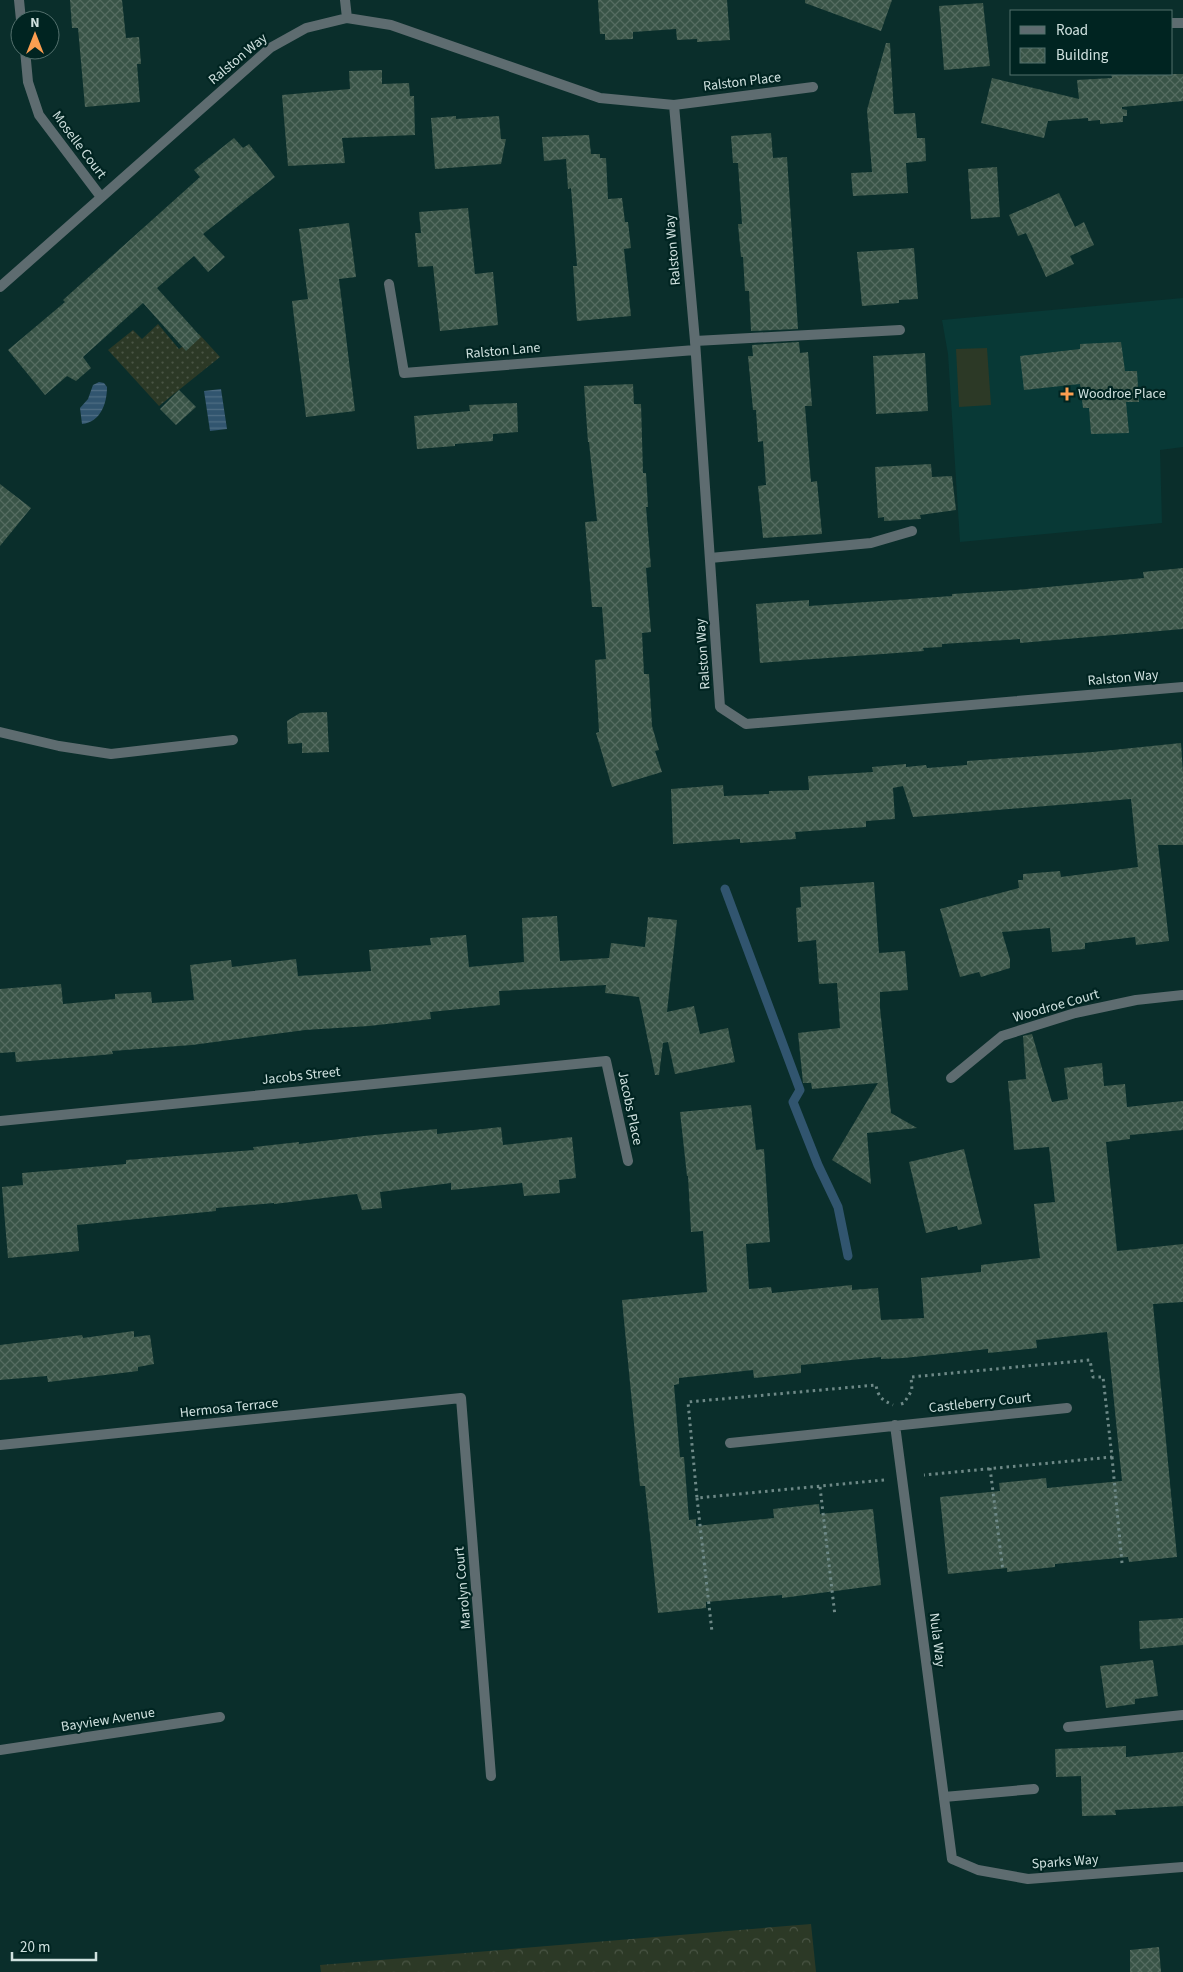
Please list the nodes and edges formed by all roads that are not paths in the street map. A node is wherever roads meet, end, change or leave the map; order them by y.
1 (345, 0) edge
2 (347, 18) junction
3 (26, 60) edge
4 (813, 87) dead end
5 (674, 105) junction
6 (101, 197) junction
7 (389, 284) dead end
8 (0, 287) edge
9 (900, 330) dead end
10 (695, 345) junction
11 (912, 531) dead end
12 (710, 558) junction
13 (1183, 687) edge
14 (0, 732) edge
15 (233, 740) dead end
16 (1183, 995) edge
17 (606, 1061) joint
18 (951, 1078) dead end
19 (0, 1121) edge
20 (628, 1161) dead end
21 (461, 1398) joint
22 (1067, 1408) dead end
23 (895, 1425) junction
24 (730, 1443) dead end
25 (0, 1445) edge
26 (1183, 1715) edge
27 (220, 1717) dead end
28 (1068, 1728) dead end
29 (0, 1750) edge
30 (492, 1776) dead end
31 (1034, 1789) dead end
32 (944, 1798) junction
33 (952, 1859) joint
34 (1183, 1867) edge

1 - 2 street
2 - 5 street, Ralston Way
2 - 6 street, Ralston Way
3 - 6 street, Moselle Court
4 - 5 street, Ralston Place
5 - 10 street, Ralston Way
6 - 8 street, Ralston Way
7 - 10 street, Ralston Lane
9 - 10 street
10 - 12 street, Ralston Way
11 - 12 street
12 - 13 street, Ralston Way
14 - 15 street
16 - 18 street, Woodroe Court
17 - 19 street, Jacobs Street
17 - 20 street, Jacobs Place
21 - 25 street, Hermosa Terrace
21 - 30 street, Marolyn Court
22 - 23 street, Castleberry Court
23 - 24 street, Castleberry Court
23 - 32 street, Nula Way
26 - 28 street
27 - 29 street, Bayview Avenue
31 - 32 street
32 - 33 street, Nula Way
33 - 34 street, Sparks Way

